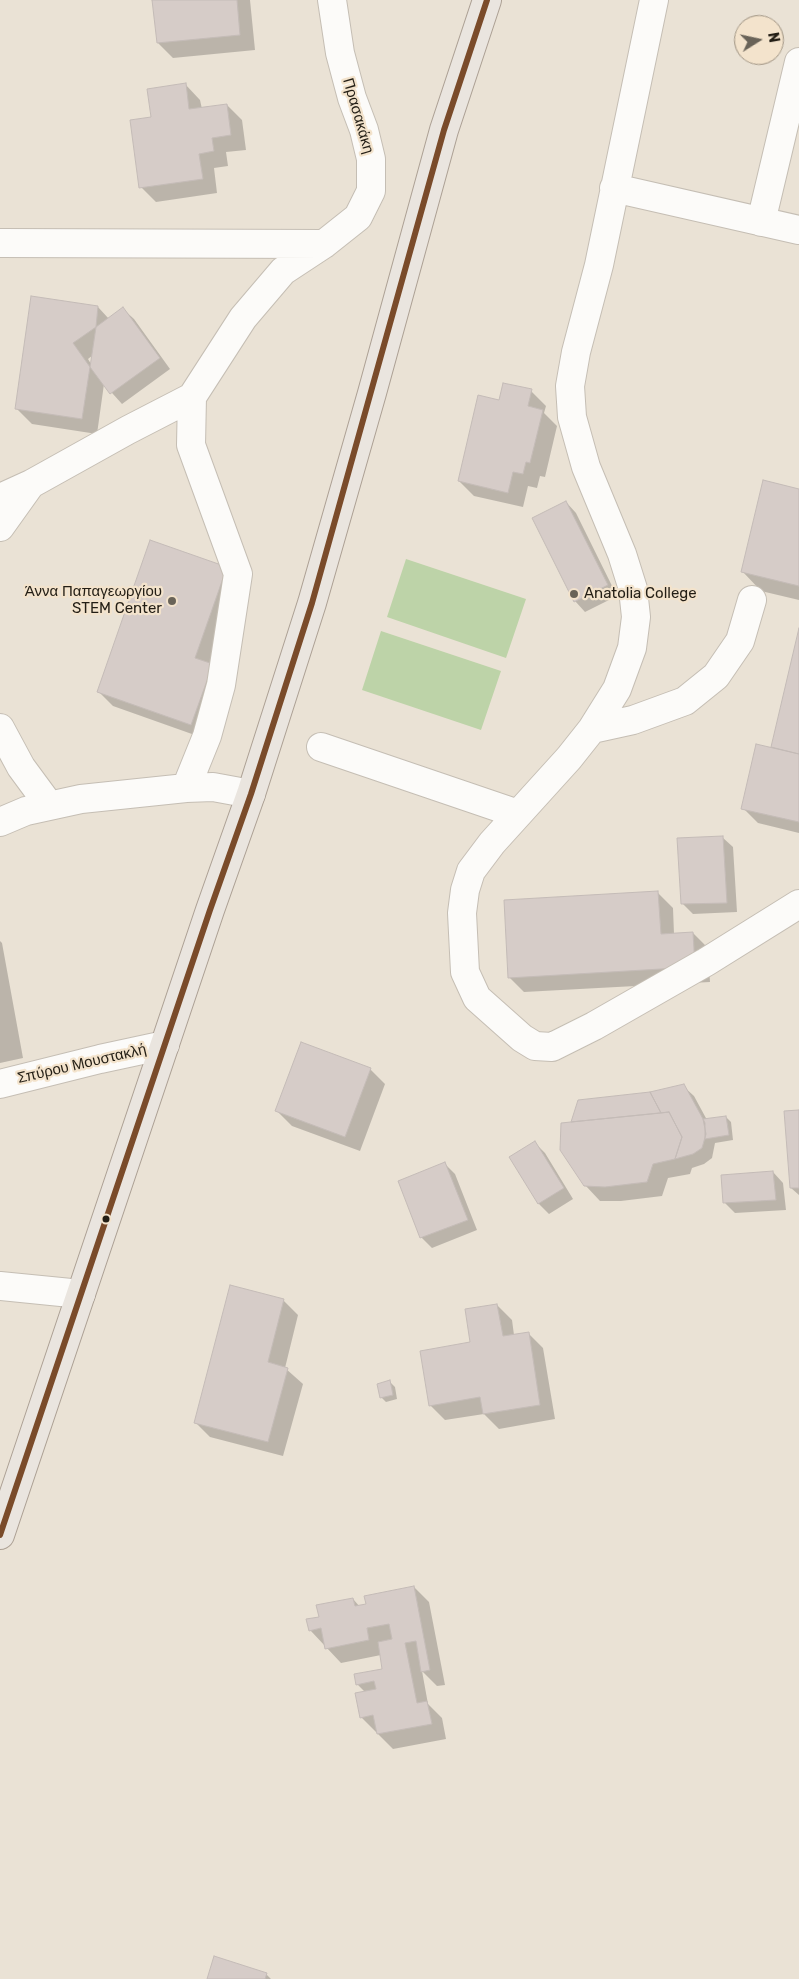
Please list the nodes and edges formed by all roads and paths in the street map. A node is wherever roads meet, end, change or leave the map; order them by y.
1 (332, 0) edge
2 (487, 0) edge
3 (654, 0) edge
4 (799, 62) edge
5 (614, 188) junction
6 (761, 222) junction
7 (799, 230) edge
8 (0, 244) edge
9 (324, 244) junction
10 (192, 397) junction
11 (31, 484) junction
12 (0, 498) edge
13 (0, 527) edge
14 (752, 600) dead end
15 (0, 728) edge
16 (592, 729) junction
17 (321, 747) dead end
18 (186, 788) junction
19 (251, 794) junction
20 (49, 805) junction
21 (518, 814) junction
22 (0, 822) edge
23 (799, 904) edge
24 (165, 1046) junction
25 (0, 1084) edge
26 (0, 1286) edge
27 (81, 1294) junction
28 (0, 1535) edge

1 - 9 street, Πρασακάκη
2 - 19 main road
3 - 5 street
4 - 6 street
5 - 6 street
5 - 16 street
6 - 7 street
8 - 9 street
9 - 10 street, Πρασακάκη
10 - 11 street
10 - 18 street
11 - 12 street
11 - 13 street
14 - 16 street
15 - 20 street
16 - 21 street
17 - 21 street
18 - 19 street
18 - 20 street
19 - 24 main road
20 - 22 street
21 - 23 street
24 - 25 street, Σπύρου Μουστακλή
24 - 27 main road
26 - 27 street
27 - 28 main road

